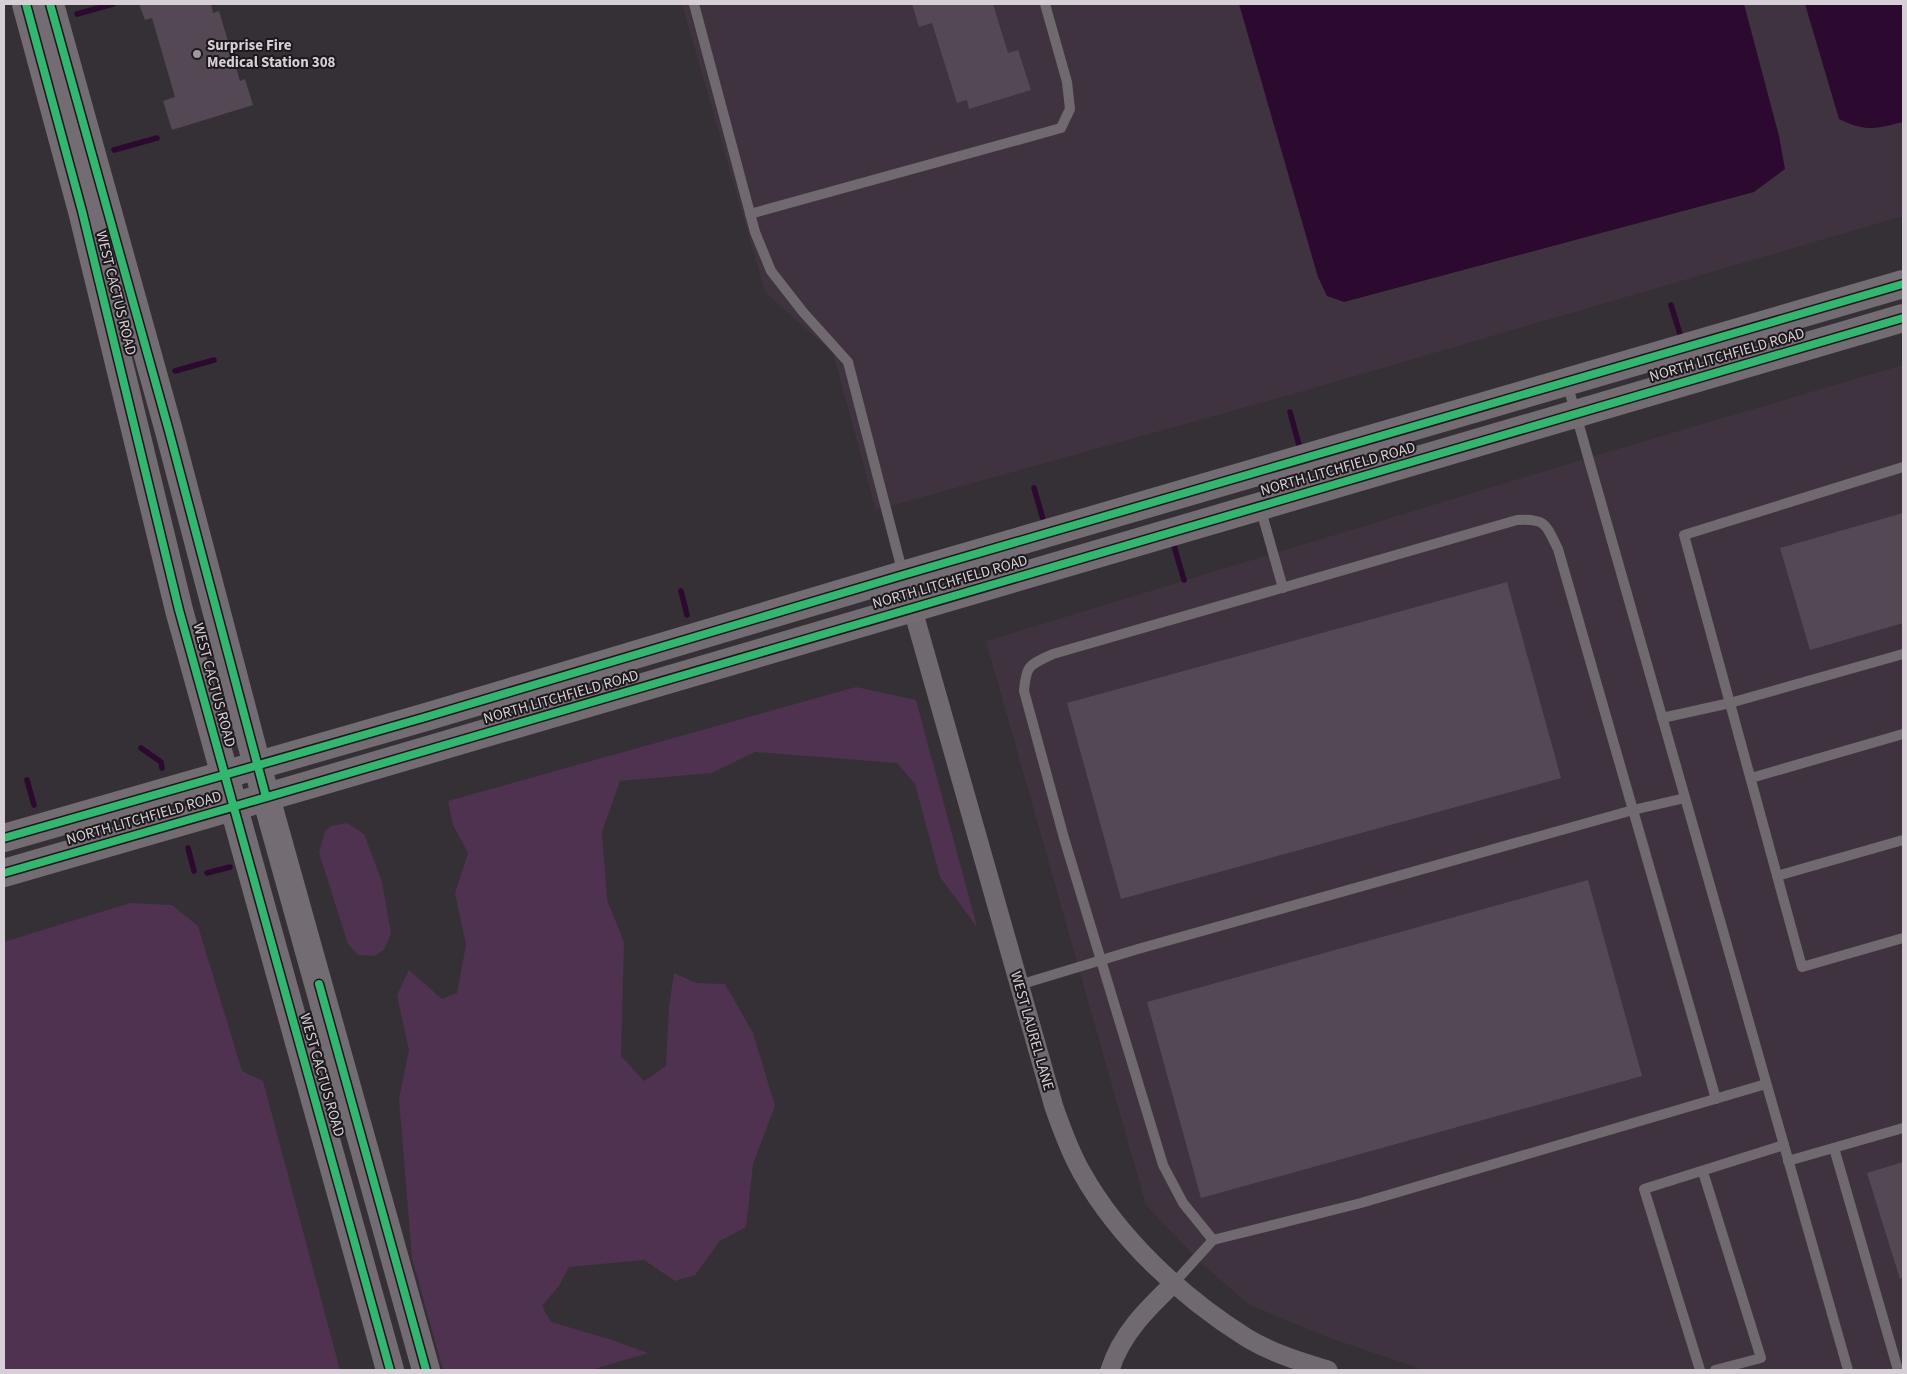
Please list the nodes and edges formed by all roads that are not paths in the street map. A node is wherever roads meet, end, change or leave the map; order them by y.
1 (26, 4) edge
2 (50, 4) edge
3 (694, 4) edge
4 (1045, 4) edge
5 (750, 214) junction
6 (1903, 284) edge
7 (1903, 318) edge
8 (1567, 382) junction
9 (1576, 414) junction
10 (1903, 467) edge
11 (1260, 506) junction
12 (903, 575) junction
13 (1283, 588) junction
14 (912, 607) junction
15 (1903, 654) edge
16 (1730, 703) junction
17 (1662, 718) junction
18 (1903, 734) edge
19 (257, 765) junction
20 (224, 775) junction
21 (1751, 778) junction
22 (266, 797) junction
23 (1685, 798) junction
24 (234, 807) junction
25 (1633, 810) junction
26 (4, 838) edge
27 (1903, 840) edge
28 (4, 873) edge
29 (1778, 876) junction
30 (1903, 938) edge
31 (1101, 961) junction
32 (1019, 985) junction
33 (1766, 1084) junction
34 (1716, 1099) junction
35 (1903, 1128) edge
36 (1784, 1145) junction
37 (1834, 1148) junction
38 (1788, 1161) junction
39 (1703, 1172) junction
40 (1213, 1240) junction
41 (1174, 1283) junction
42 (390, 1370) edge
43 (426, 1370) edge
44 (1110, 1370) edge
45 (1328, 1370) edge
46 (1700, 1370) edge
47 (1715, 1370) edge
48 (1848, 1370) edge
49 (1898, 1370) edge

1 - 20 main road, WEST CACTUS ROAD
2 - 19 main road, WEST CACTUS ROAD
3 - 5 lane
4 - 5 lane
5 - 12 lane
6 - 8 main road, NORTH LITCHFIELD ROAD
7 - 9 main road, NORTH LITCHFIELD ROAD
8 - 9 lane
8 - 12 main road, NORTH LITCHFIELD ROAD
9 - 11 main road, NORTH LITCHFIELD ROAD
9 - 17 lane
10 - 16 lane
11 - 13 lane
11 - 14 main road, NORTH LITCHFIELD ROAD
12 - 14 street, WEST LAUREL LANE
12 - 19 main road, NORTH LITCHFIELD ROAD
13 - 25 lane
13 - 31 lane
14 - 22 main road, NORTH LITCHFIELD ROAD
14 - 32 street, WEST LAUREL LANE
15 - 16 lane
16 - 17 lane
16 - 21 lane
17 - 23 lane
18 - 21 lane
19 - 20 main road, NORTH LITCHFIELD ROAD
19 - 22 main road, WEST CACTUS ROAD
20 - 24 main road, WEST CACTUS ROAD
20 - 26 main road, NORTH LITCHFIELD ROAD
21 - 29 lane
22 - 24 main road, NORTH LITCHFIELD ROAD
22 - 43 main road, WEST CACTUS ROAD
23 - 25 lane
23 - 33 lane
24 - 28 main road, NORTH LITCHFIELD ROAD
24 - 42 main road, WEST CACTUS ROAD
25 - 31 lane
25 - 34 lane
27 - 29 lane
29 - 30 lane
31 - 32 lane
31 - 40 lane
32 - 41 street, WEST LAUREL LANE
33 - 34 lane
33 - 36 lane
34 - 40 lane
35 - 37 lane
36 - 38 lane
36 - 39 lane
37 - 38 lane
37 - 49 lane
38 - 48 lane
39 - 46 lane
39 - 47 lane
40 - 41 lane
41 - 44 street
41 - 45 street, WEST LAUREL LANE

